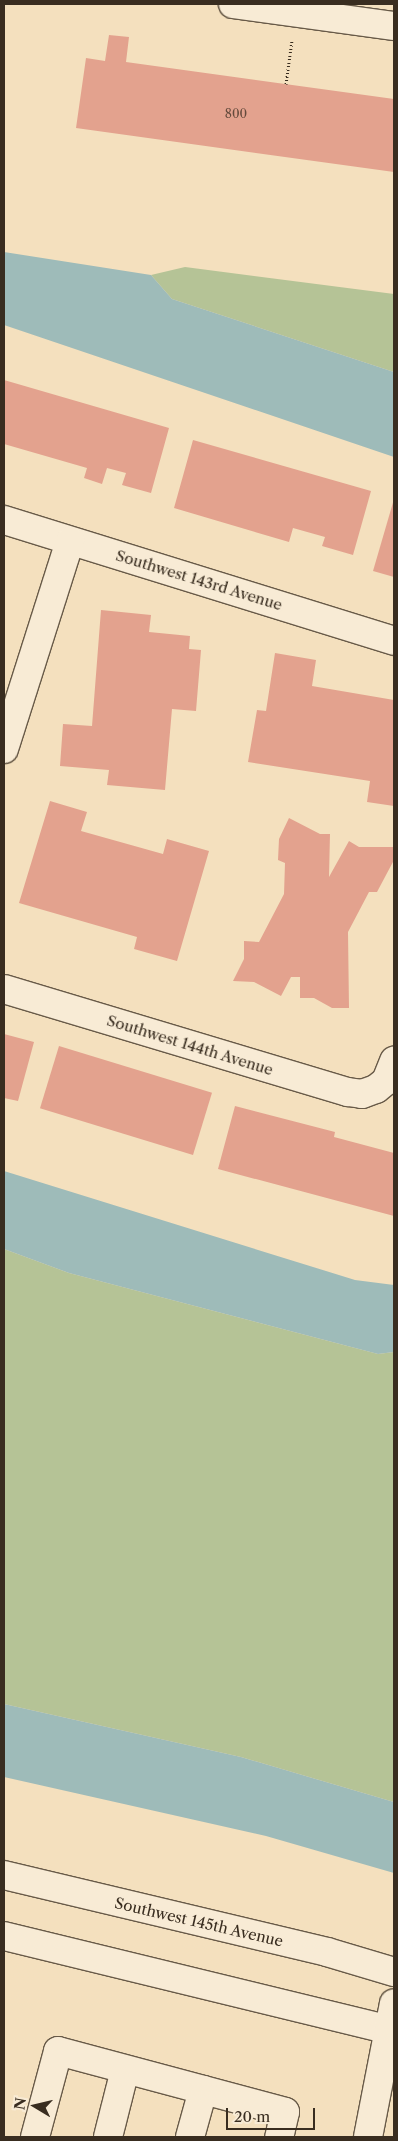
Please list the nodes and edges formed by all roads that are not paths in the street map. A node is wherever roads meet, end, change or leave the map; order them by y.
1 (233, 4) edge
2 (394, 26) edge
3 (4, 520) edge
4 (70, 541) junction
5 (394, 641) edge
6 (4, 749) edge
7 (4, 989) edge
8 (394, 1061) edge
9 (4, 1876) edge
10 (4, 1936) edge
11 (394, 1972) edge
12 (394, 2003) edge
13 (390, 2030) edge
14 (125, 2070) junction
15 (203, 2090) junction
16 (35, 2137) edge
17 (108, 2137) edge
18 (190, 2137) edge
19 (279, 2137) edge
20 (368, 2137) edge

1 - 2 street
3 - 4 street, Southwest 143rd Avenue
4 - 5 street, Southwest 143rd Avenue
4 - 6 street
7 - 8 street, Southwest 144th Avenue
9 - 11 street, Southwest 145th Avenue
10 - 13 street
12 - 13 street
13 - 20 street
14 - 15 street
14 - 16 street
14 - 17 street
15 - 18 street
15 - 19 street

